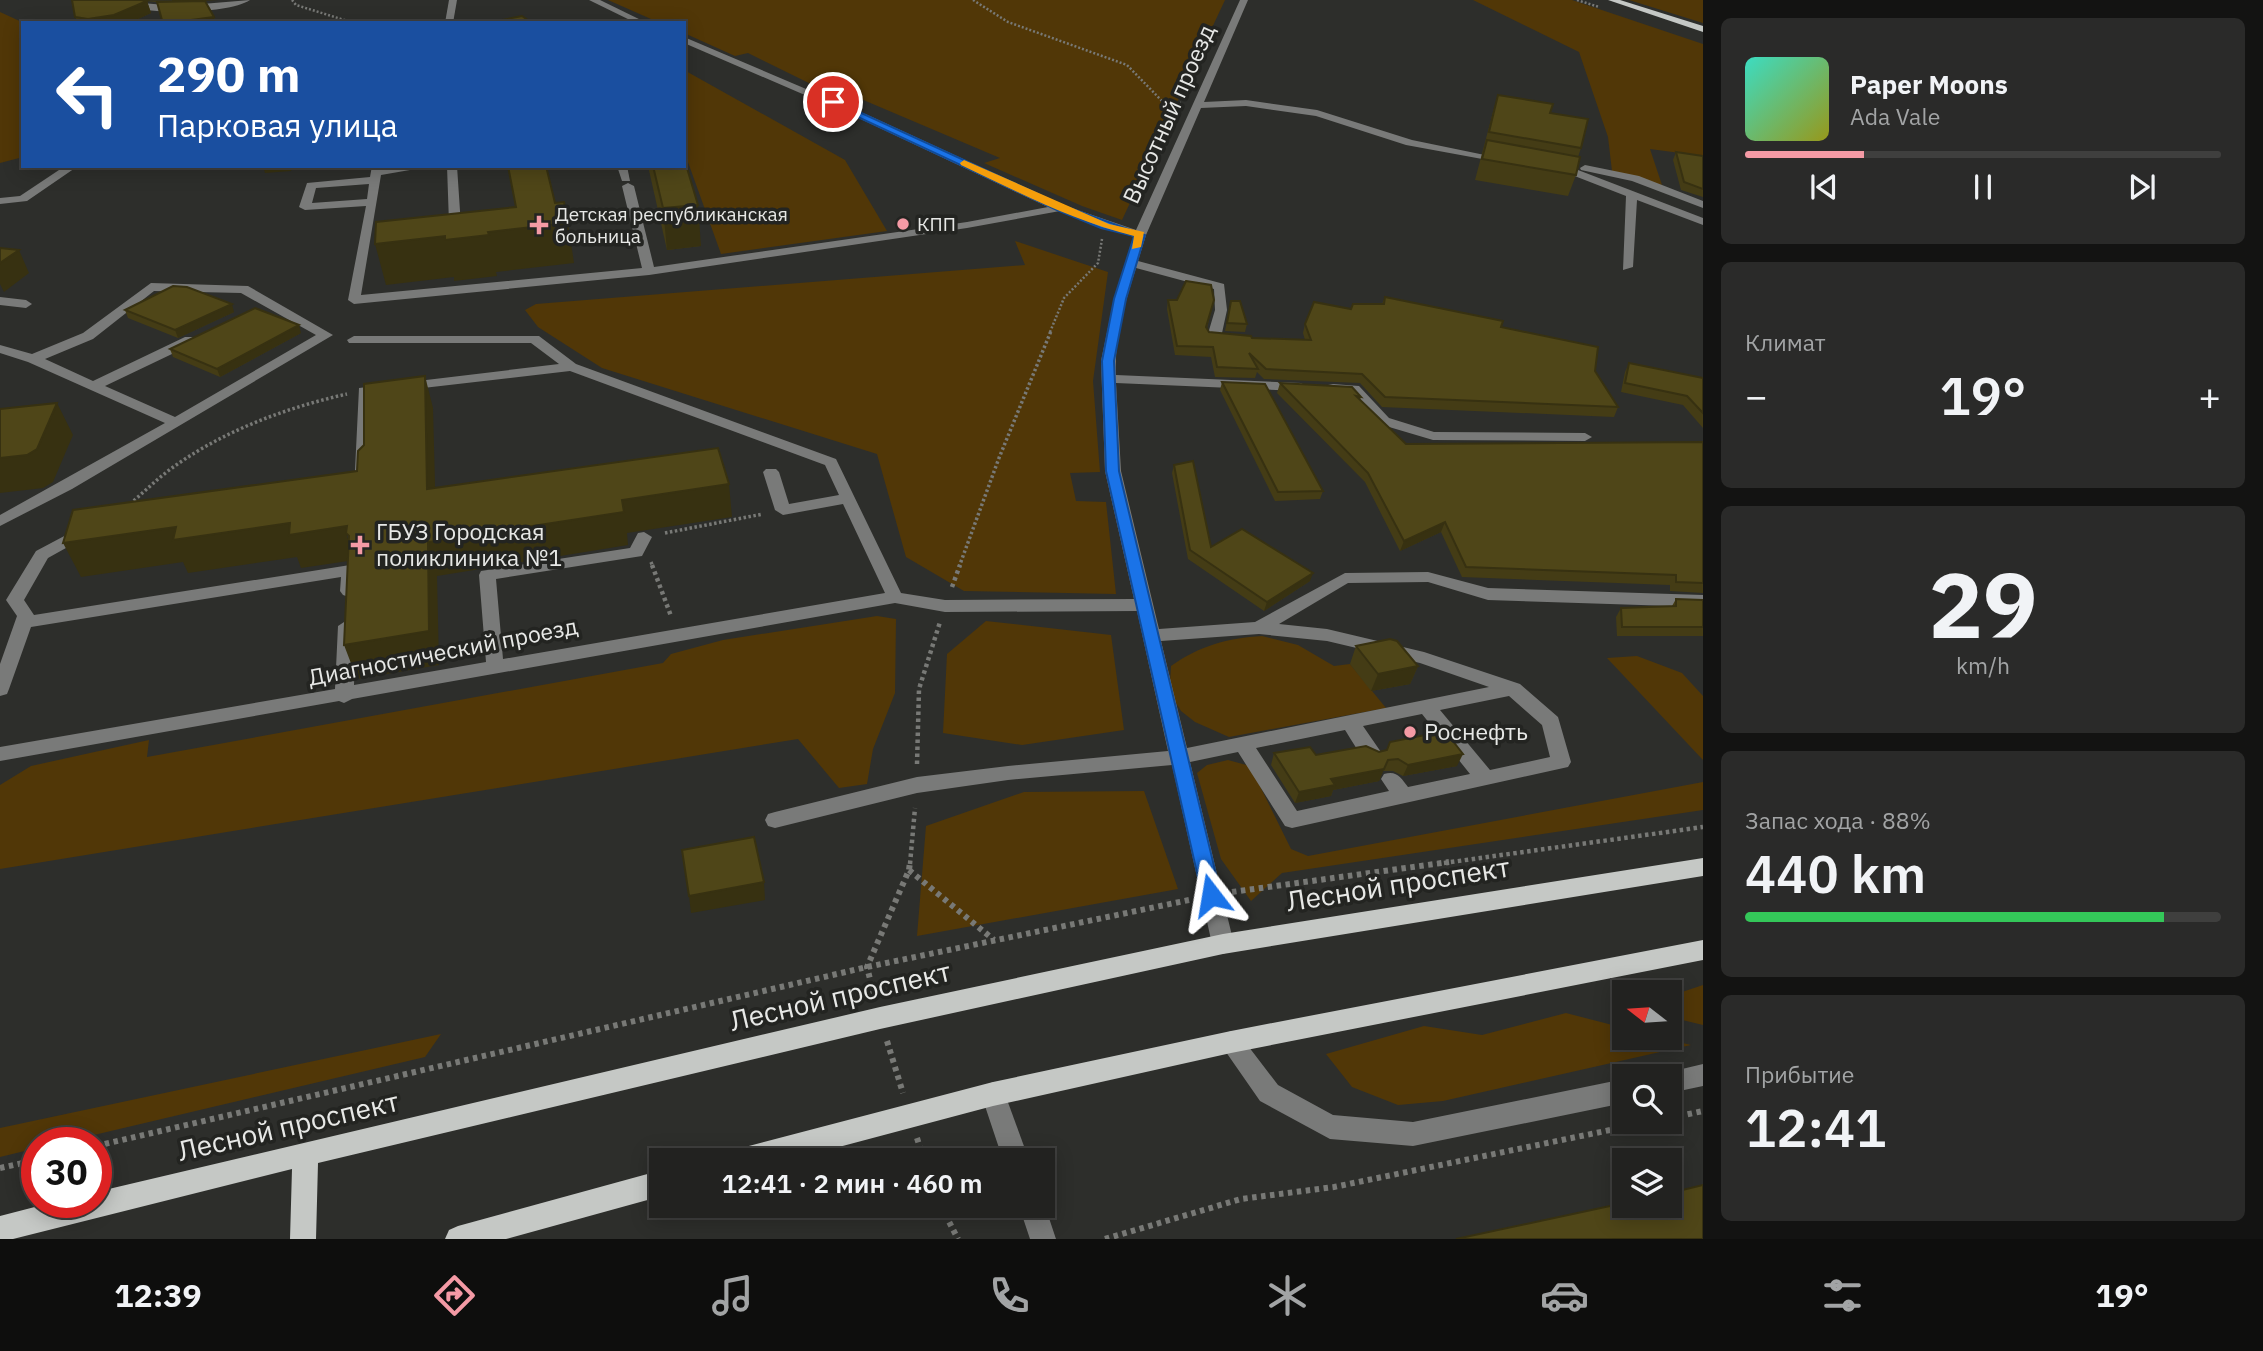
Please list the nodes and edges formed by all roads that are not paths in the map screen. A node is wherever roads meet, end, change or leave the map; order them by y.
1 (109, 0) edge
2 (246, 0) edge
3 (453, 0) edge
4 (593, 0) edge
5 (1244, 0) edge
6 (1612, 0) edge
7 (449, 21) edge
8 (639, 21) edge
9 (1703, 29) edge
10 (686, 41) edge
11 (1199, 105) junction
12 (1520, 159) edge
13 (70, 168) edge
14 (413, 168) edge
15 (452, 168) edge
16 (622, 168) edge
17 (376, 173) edge
18 (1632, 195) junction
19 (0, 201) edge
20 (372, 202) junction
21 (1703, 205) edge
22 (1060, 208) junction
23 (1703, 222) edge
24 (430, 229) edge
25 (1140, 235) junction
26 (1130, 263) junction
27 (1627, 267) dead end
28 (649, 271) junction
29 (0, 301) edge
30 (26, 304) dead end
31 (206, 332) edge
32 (1251, 338) edge
33 (355, 340) dead end
34 (0, 349) edge
35 (33, 359) junction
36 (571, 367) junction
37 (1109, 379) junction
38 (93, 386) junction
39 (175, 422) junction
40 (1586, 437) dead end
41 (771, 472) dead end
42 (350, 479) edge
43 (848, 498) junction
44 (127, 507) edge
45 (4, 514) edge
46 (644, 537) road end
47 (895, 597) junction
48 (1703, 601) edge
49 (1144, 605) junction
50 (24, 622) junction
51 (1259, 628) junction
52 (1150, 636) junction
53 (495, 666) junction
54 (0, 689) edge
55 (1513, 689) junction
56 (344, 696) junction
57 (1426, 706) junction
58 (1349, 722) junction
59 (1243, 744) junction
60 (0, 754) edge
61 (1374, 755) edge
62 (1178, 757) junction
63 (1485, 778) junction
64 (1391, 779) dead end
65 (1404, 796) junction
66 (775, 820) dead end
67 (1703, 867) edge
68 (1223, 944) junction
69 (1703, 950) edge
70 (1231, 1042) junction
71 (1703, 1075) edge
72 (1682, 1079) edge
73 (1612, 1093) edge
74 (993, 1094) junction
75 (789, 1148) edge
76 (1012, 1148) edge
77 (305, 1154) junction
78 (649, 1187) edge
79 (1036, 1218) edge
80 (0, 1229) edge
81 (303, 1239) edge
82 (458, 1239) edge
83 (1044, 1239) edge

1 - 2 street
3 - 7 street
4 - 8 street
5 - 11 street, Высотный проезд
6 - 9 main road
10 - 22 street
11 - 12 street
11 - 25 street, Высотный проезд
13 - 19 street
14 - 17 street
15 - 24 street
16 - 28 street
17 - 20 street
17 - 20 street
18 - 21 street
18 - 23 street
18 - 27 street
20 - 28 street
22 - 25 street
22 - 28 street
25 - 26 street, Высотный проезд
26 - 32 street
26 - 37 street, Высотный проезд
29 - 30 street
31 - 38 street
33 - 36 street
34 - 35 street
35 - 38 street
35 - 39 street
36 - 42 street
36 - 43 street
37 - 40 street
37 - 49 street, Высотный проезд
38 - 39 street
39 - 45 street
41 - 43 street
43 - 47 street
44 - 50 street
46 - 53 street
47 - 49 street, Диагностический проезд
47 - 53 street, Диагностический проезд
48 - 51 street
49 - 52 street, Высотный проезд
50 - 54 street
50 - 56 street
51 - 52 street
51 - 55 street
52 - 62 street, Высотный проезд
53 - 56 street, Диагностический проезд
55 - 57 street
55 - 63 street
56 - 60 street, Диагностический проезд
57 - 58 street
57 - 63 street
58 - 59 street
58 - 61 street
59 - 62 street
59 - 65 street
62 - 66 street
62 - 68 street, Высотный проезд
63 - 65 street
64 - 65 street
67 - 68 main road, Лесной проспект
68 - 77 main road, Лесной проспект
69 - 70 main road
70 - 73 street
70 - 74 main road
71 - 72 street
74 - 75 main road
74 - 76 street
77 - 80 main road, Лесной проспект
77 - 81 main road
78 - 82 main road
79 - 83 street

